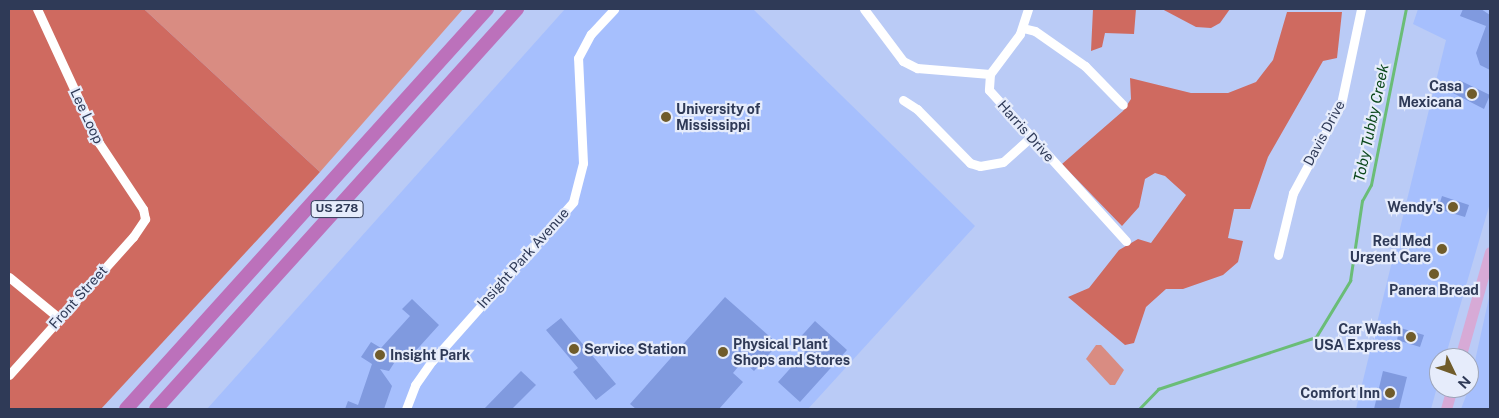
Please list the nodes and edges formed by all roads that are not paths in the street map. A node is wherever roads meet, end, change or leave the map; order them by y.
1 (37, 9) edge
2 (487, 9) edge
3 (517, 9) edge
4 (614, 9) edge
5 (864, 9) edge
6 (1028, 9) edge
7 (1361, 9) edge
8 (1024, 28) junction
9 (990, 74) junction
10 (903, 100) dead end
11 (1122, 104) dead end
12 (1031, 137) junction
13 (145, 218) joint
14 (1126, 241) dead end
15 (1490, 252) edge
16 (1278, 255) dead end
17 (9, 277) edge
18 (59, 318) junction
19 (1463, 348) edge
20 (9, 375) edge
21 (128, 407) edge
22 (156, 409) edge
23 (406, 409) edge

1 - 13 street, Lee Loop
2 - 21 highway, US 278
3 - 22 highway, US 278
4 - 23 street, Insight Park Avenue
5 - 9 street
6 - 8 street
7 - 16 street, Davis Drive
8 - 9 street
8 - 11 street
9 - 12 street, Harris Drive
10 - 12 street
12 - 14 street, Harris Drive
13 - 18 street, Front Street
15 - 19 main road
17 - 18 street
18 - 20 street, Front Street

